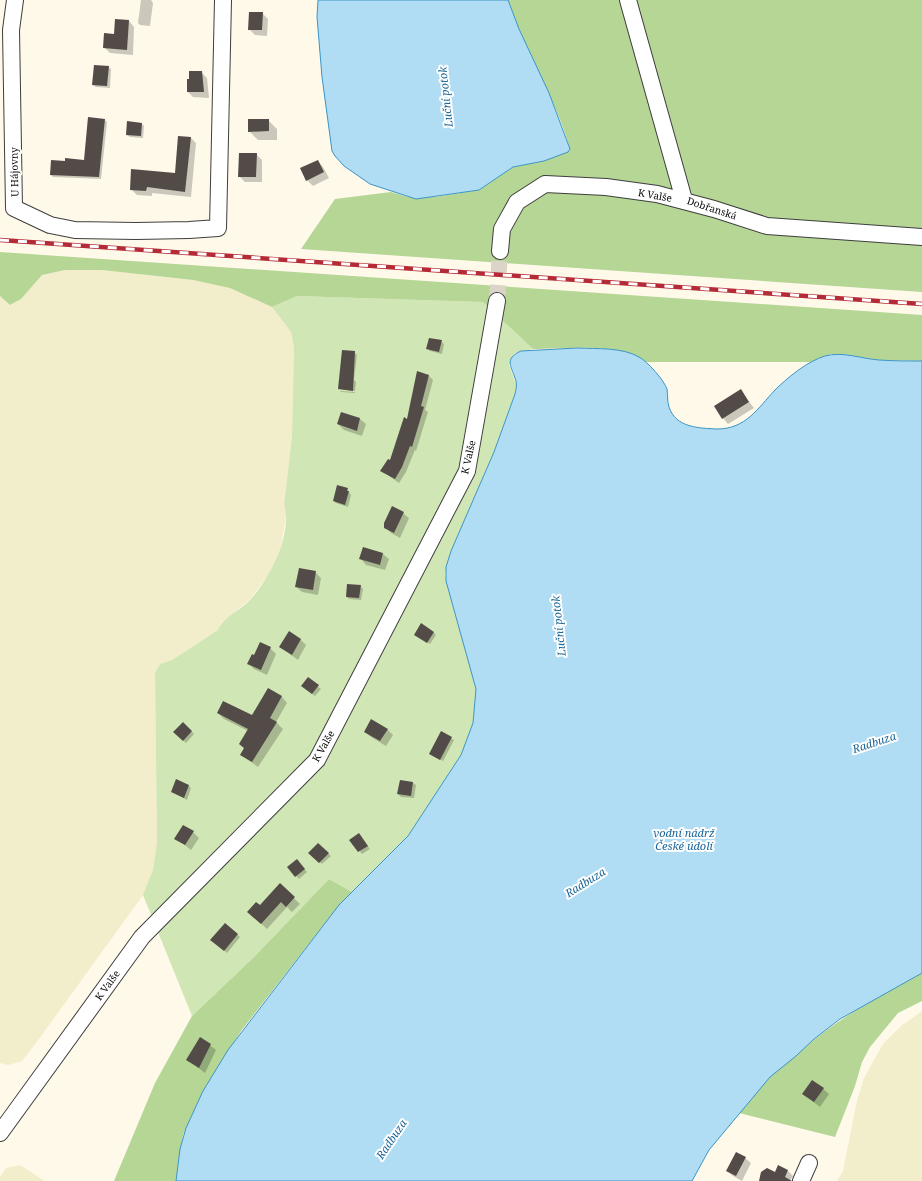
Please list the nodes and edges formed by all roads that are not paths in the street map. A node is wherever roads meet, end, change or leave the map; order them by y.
1 (15, 0) edge
2 (223, 0) edge
3 (628, 0) edge
4 (684, 200) junction
5 (922, 237) edge
6 (500, 251) tunnel mouth
7 (497, 301) tunnel mouth
8 (0, 1133) edge
9 (809, 1163) dead end
10 (801, 1181) edge

1 - 2 street, U Hájovny
3 - 4 street, Dobřanská
4 - 5 street, Dobřanská
4 - 6 street, K Valše
7 - 8 street, K Valše
9 - 10 street

